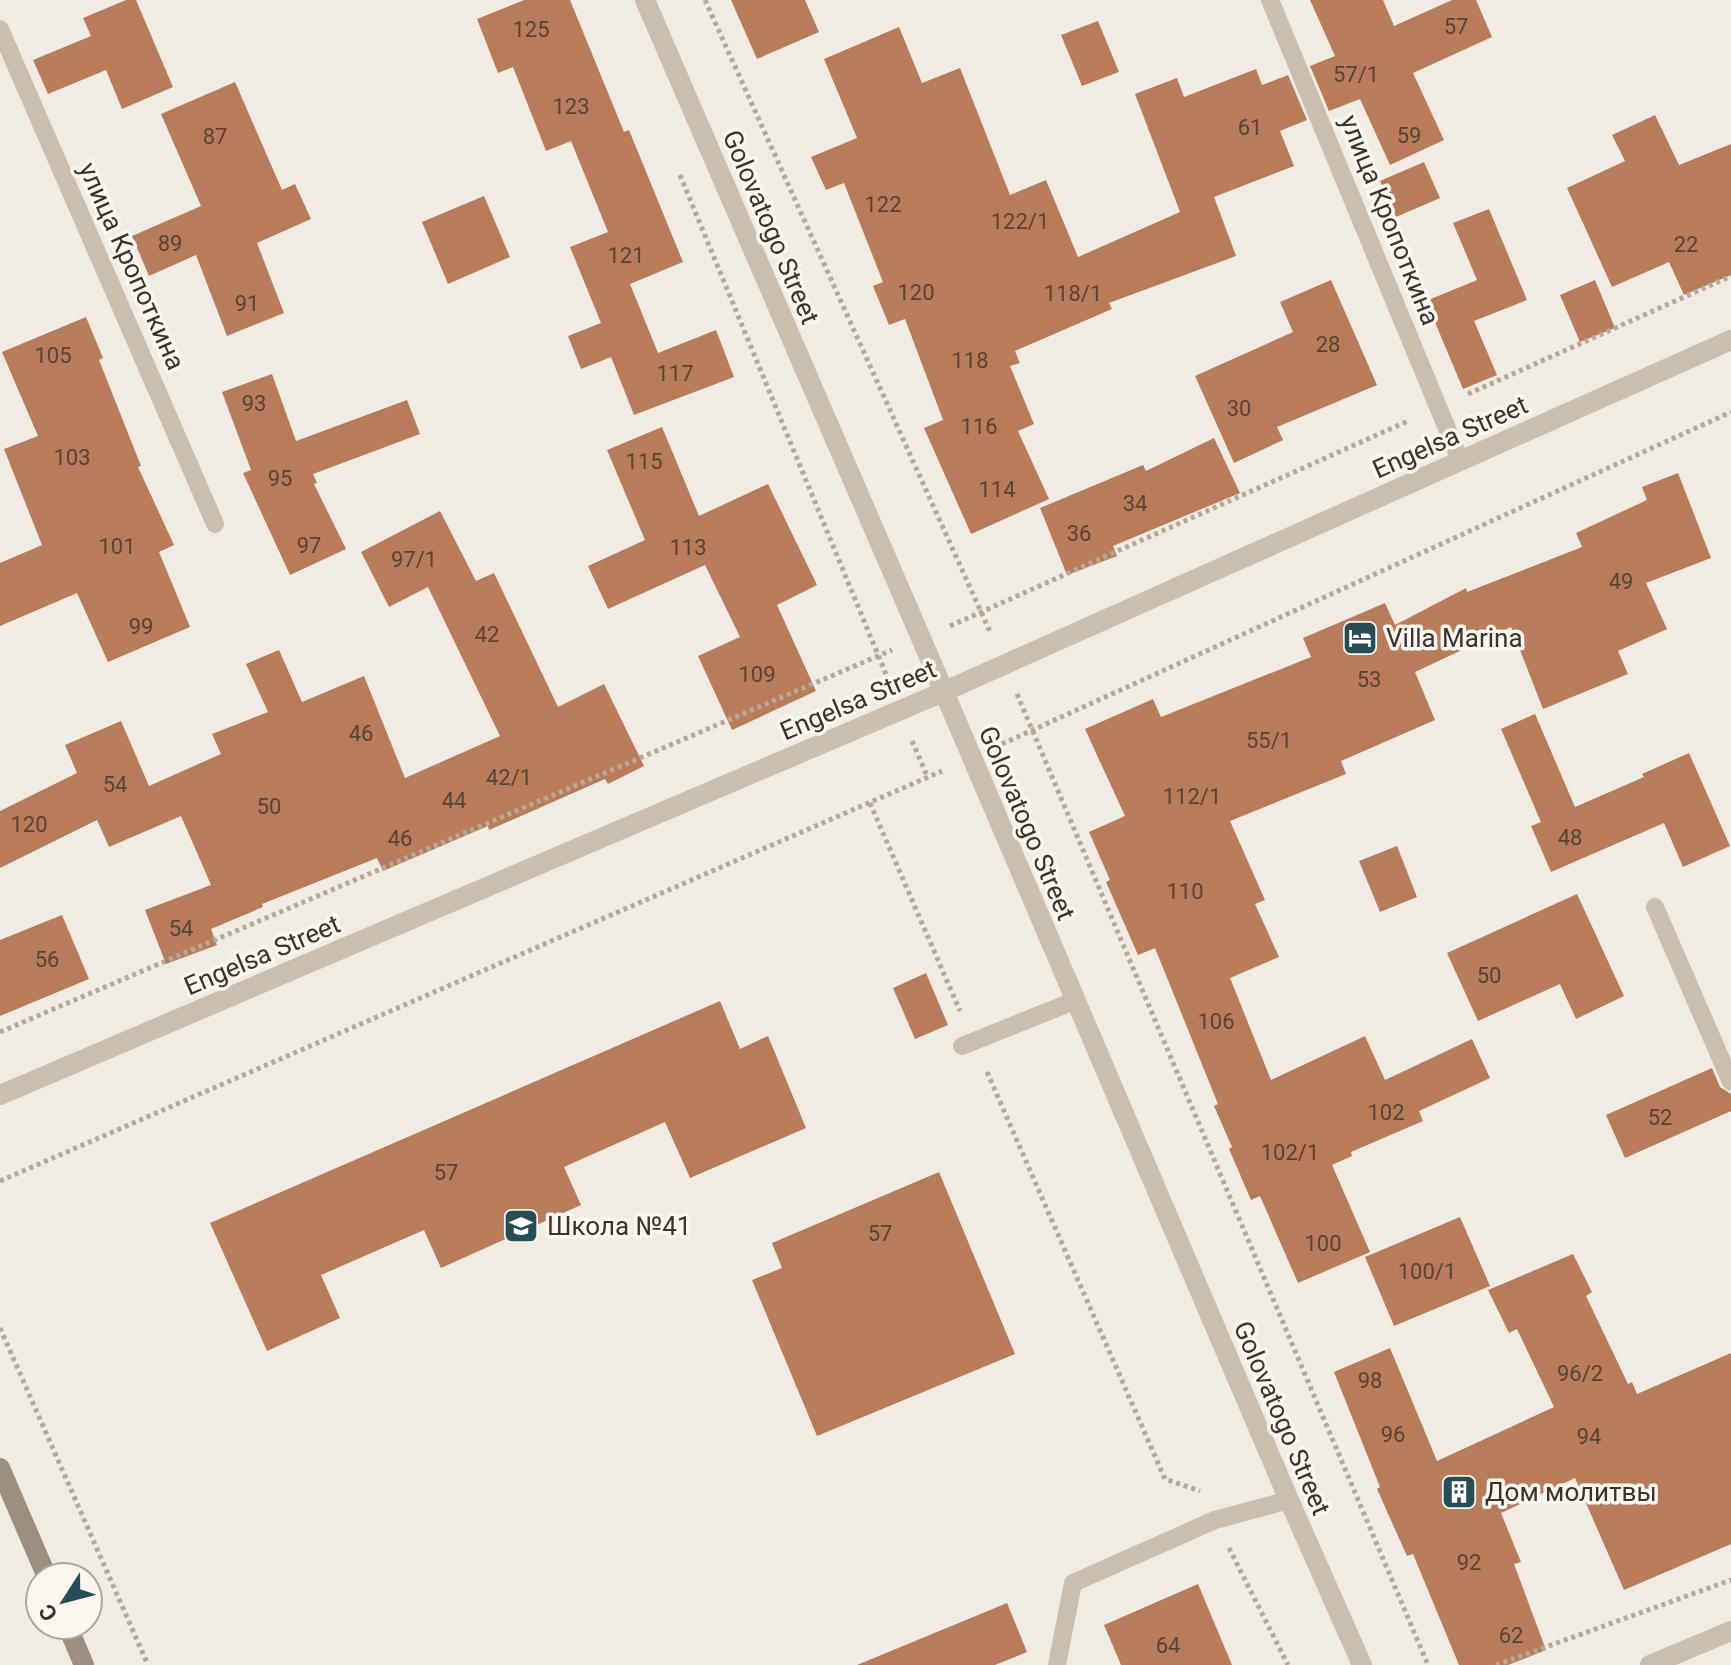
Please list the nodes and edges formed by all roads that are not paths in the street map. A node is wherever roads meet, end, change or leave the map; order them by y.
1 (645, 0) edge
2 (1270, 0) edge
3 (0, 29) edge
4 (1731, 340) edge
5 (1460, 460) junction
6 (215, 524) dead end
7 (943, 692) junction
8 (1655, 907) dead end
9 (1074, 1001) junction
10 (968, 1044) road end
11 (1731, 1082) edge
12 (0, 1095) edge
13 (0, 1468) edge
14 (1289, 1500) junction
15 (40, 1561) edge
16 (1731, 1631) edge
17 (74, 1641) edge
18 (84, 1665) edge
19 (1057, 1665) edge
20 (1362, 1665) edge
21 (1650, 1665) edge

1 - 7 street, Golovatogo Street
2 - 5 lane, улица Кропоткина
3 - 6 lane, улица Кропоткина
4 - 5 street, Engelsa Street
5 - 7 street, Engelsa Street
7 - 9 street, Golovatogo Street
7 - 12 street, Engelsa Street
8 - 11 lane
9 - 10 lane
9 - 14 street, Golovatogo Street
13 - 15 main road
14 - 19 lane
14 - 20 street, Golovatogo Street
16 - 21 street
17 - 18 main road

